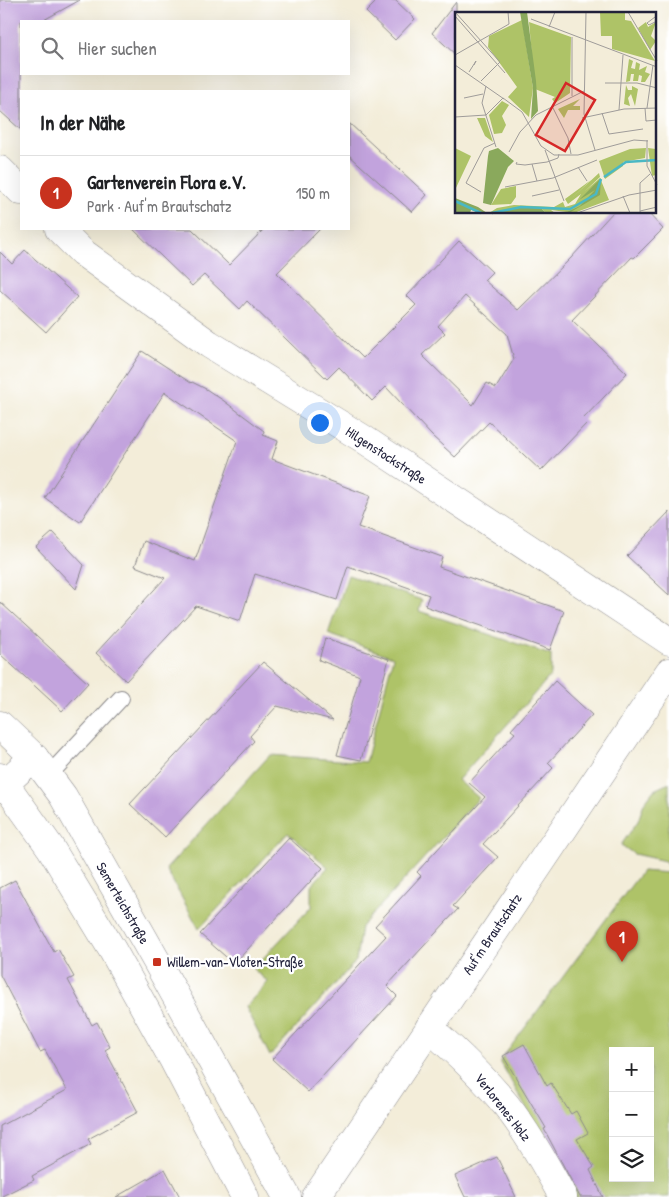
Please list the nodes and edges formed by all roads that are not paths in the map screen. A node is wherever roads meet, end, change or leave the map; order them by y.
1 (0, 170) edge
2 (20, 190) edge
3 (59, 230) edge
4 (669, 641) edge
5 (669, 672) edge
6 (121, 698) dead end
7 (0, 725) edge
8 (41, 766) junction
9 (2, 782) edge
10 (429, 1028) junction
11 (245, 1197) edge
12 (287, 1197) edge
13 (316, 1197) edge
14 (564, 1197) edge

1 - 2 street
3 - 4 street, Hilgenstockstraße
5 - 10 street, Auf'm Brautschatz
6 - 8 lane
7 - 8 street, Semerteichstraße
8 - 9 street
8 - 12 street, Semerteichstraße
9 - 11 street
10 - 13 street, Auf'm Brautschatz
10 - 14 street, Verlorenes Holz

